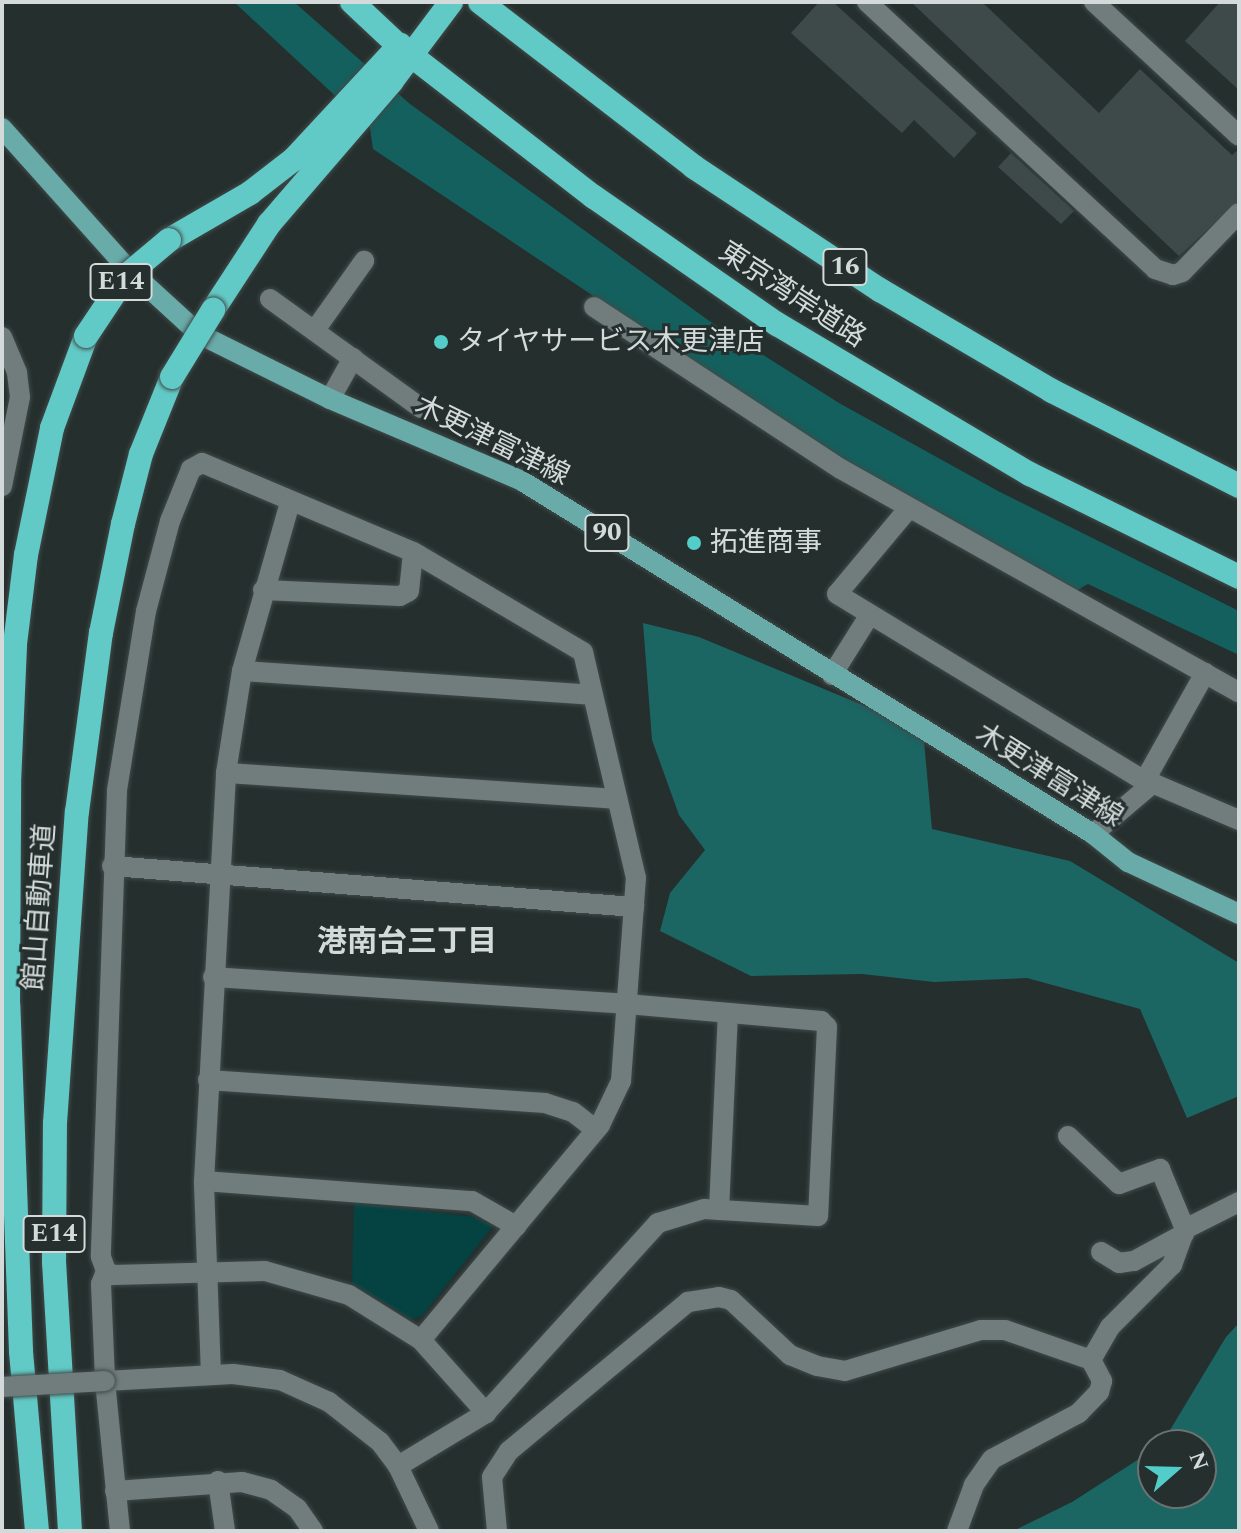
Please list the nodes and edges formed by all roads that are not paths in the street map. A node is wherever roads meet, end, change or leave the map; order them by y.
1 (352, 2) edge
2 (443, 2) edge
3 (451, 2) edge
4 (480, 2) edge
5 (867, 2) edge
6 (1094, 2) edge
7 (406, 50) junction
8 (339, 126) junction
9 (2, 128) edge
10 (1239, 136) edge
11 (1239, 213) edge
12 (364, 261) dead end
13 (270, 299) dead end
14 (594, 307) dead end
15 (315, 330) junction
16 (2, 337) edge
17 (353, 358) junction
18 (330, 399) junction
19 (421, 408) dead end
20 (2, 486) edge
21 (1239, 486) edge
22 (290, 502) junction
23 (909, 508) junction
24 (413, 552) junction
25 (1239, 577) edge
26 (263, 590) junction
27 (869, 616) junction
28 (242, 671) junction
29 (1205, 673) junction
30 (832, 675) junction
31 (1239, 692) edge
32 (592, 695) junction
33 (226, 773) junction
34 (1149, 782) junction
35 (617, 799) junction
36 (1239, 820) edge
37 (1093, 834) junction
38 (112, 866) junction
39 (218, 876) junction
40 (634, 907) junction
41 (1239, 914) edge
42 (213, 977) junction
43 (627, 1004) junction
44 (728, 1013) junction
45 (208, 1080) junction
46 (596, 1130) junction
47 (1068, 1136) dead end
48 (204, 1181) junction
49 (1239, 1202) edge
50 (719, 1210) junction
51 (516, 1226) junction
52 (1184, 1232) junction
53 (1101, 1252) dead end
54 (206, 1269) junction
55 (106, 1271) junction
56 (421, 1340) junction
57 (1091, 1360) junction
58 (211, 1375) junction
59 (105, 1381) junction
60 (2, 1387) edge
61 (486, 1413) junction
62 (398, 1466) junction
63 (218, 1481) junction
64 (115, 1491) junction
65 (37, 1531) edge
66 (70, 1531) edge
67 (120, 1531) edge
68 (225, 1531) edge
69 (313, 1531) edge
70 (429, 1531) edge
71 (497, 1531) edge
72 (957, 1531) edge

1 - 7 highway, 東京湾岸道路
2 - 7 highway
3 - 7 highway
4 - 21 highway, 東京湾岸道路 / 16
5 - 11 street
6 - 10 street
7 - 8 highway
7 - 25 highway, 東京湾岸道路
8 - 65 highway, 館山自動車道 / E14, bridge
8 - 66 highway, 館山自動車道 / E14, bridge
9 - 18 main road, 木更津富津線 / 90
12 - 15 street
13 - 15 street
14 - 23 street
15 - 17 street
16 - 20 street
17 - 18 street
17 - 19 street
18 - 30 main road, 木更津富津線 / 90
22 - 24 street
22 - 26 street
22 - 38 street
23 - 27 street
23 - 29 street
24 - 26 street
24 - 32 street
26 - 28 street
27 - 30 street
27 - 34 street
28 - 32 street
28 - 33 street
29 - 31 street
29 - 34 street
30 - 37 main road, 木更津富津線 / 90
32 - 35 street
33 - 35 street
33 - 39 street
34 - 36 street
34 - 37 street
35 - 40 street
37 - 41 main road, 木更津富津線 / 90
38 - 39 street
38 - 55 street
39 - 40 street
39 - 42 street
40 - 43 street
42 - 43 street
42 - 45 street
43 - 44 street
43 - 46 street
44 - 50 street
44 - 50 street
45 - 46 street
45 - 48 street
46 - 51 street
47 - 52 street
48 - 51 street
48 - 54 street
49 - 52 street
50 - 61 street
51 - 56 street
52 - 53 street
52 - 57 street
54 - 55 street
54 - 56 street
54 - 58 street
55 - 59 street
56 - 61 street
57 - 71 street
57 - 72 street
58 - 59 street
58 - 62 street
59 - 60 street, bridge
59 - 64 street
61 - 62 street
62 - 70 street
63 - 64 street
63 - 68 street
63 - 69 street
64 - 67 street

